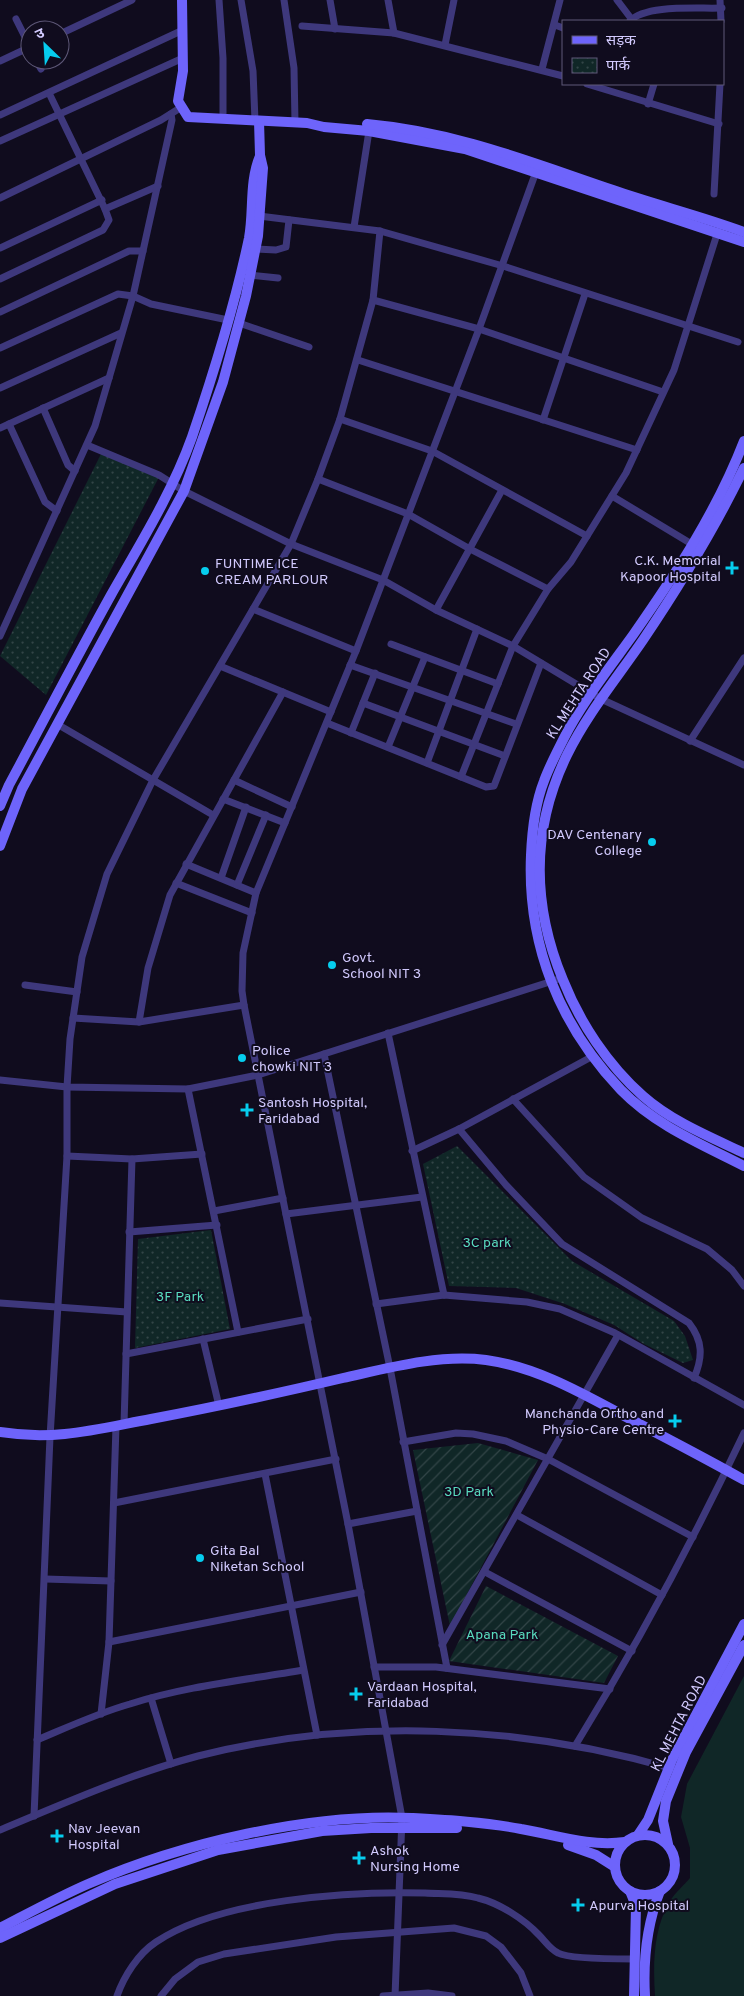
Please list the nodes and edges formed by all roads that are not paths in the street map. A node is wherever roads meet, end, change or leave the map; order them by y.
1 (132, 0) edge
2 (182, 0) edge
3 (219, 0) edge
4 (241, 0) edge
5 (284, 0) edge
6 (330, 0) edge
7 (388, 0) edge
8 (454, 0) edge
9 (560, 0) edge
10 (617, 0) edge
11 (720, 0) edge
12 (722, 8) junction
13 (16, 19) dead end
14 (630, 20) edge
15 (632, 20) edge
16 (721, 20) edge
17 (555, 25) junction
18 (302, 26) dead end
19 (20, 27) edge
20 (562, 28) edge
21 (70, 29) edge
22 (335, 29) junction
23 (183, 30) junction
24 (394, 33) junction
25 (445, 46) junction
26 (20, 52) edge
27 (184, 58) junction
28 (0, 61) edge
29 (542, 69) junction
30 (562, 76) edge
31 (598, 85) edge
32 (654, 85) edge
33 (720, 85) edge
34 (49, 92) junction
35 (648, 104) junction
36 (180, 108) junction
37 (59, 114) junction
38 (171, 114) junction
39 (0, 115) edge
40 (223, 119) junction
41 (257, 121) junction
42 (295, 122) junction
43 (720, 124) junction
44 (357, 127) junction
45 (369, 131) junction
46 (0, 141) edge
47 (260, 155) junction
48 (81, 158) junction
49 (538, 168) junction
50 (158, 186) junction
51 (714, 194) dead end
52 (0, 198) edge
53 (102, 200) junction
54 (105, 210) junction
55 (259, 216) junction
56 (289, 220) junction
57 (354, 227) junction
58 (719, 228) junction
59 (380, 230) junction
60 (744, 232) edge
61 (744, 242) edge
62 (0, 248) edge
63 (256, 249) junction
64 (144, 251) junction
65 (503, 266) junction
66 (250, 276) junction
67 (0, 278) edge
68 (278, 278) dead end
69 (586, 294) junction
70 (133, 296) junction
71 (373, 300) junction
72 (0, 312) edge
73 (234, 321) junction
74 (688, 326) junction
75 (479, 329) junction
76 (122, 332) junction
77 (738, 342) dead end
78 (0, 348) edge
79 (309, 348) dead end
80 (564, 358) junction
81 (358, 360) junction
82 (109, 378) junction
83 (0, 388) edge
84 (455, 392) junction
85 (663, 392) junction
86 (43, 408) junction
87 (340, 419) junction
88 (543, 420) junction
89 (8, 424) junction
90 (0, 428) edge
91 (744, 441) edge
92 (86, 445) junction
93 (637, 450) junction
94 (432, 451) junction
95 (744, 468) edge
96 (75, 471) junction
97 (318, 480) junction
98 (172, 484) junction
99 (502, 490) junction
100 (184, 491) junction
101 (612, 496) junction
102 (57, 510) junction
103 (408, 514) junction
104 (587, 536) junction
105 (291, 544) junction
106 (697, 546) junction
107 (470, 549) junction
108 (383, 580) junction
109 (548, 589) junction
110 (253, 609) junction
111 (436, 610) junction
112 (478, 630) junction
113 (0, 636) edge
114 (391, 644) dead end
115 (513, 646) junction
116 (356, 651) junction
117 (426, 657) junction
118 (744, 658) edge
119 (541, 663) junction
120 (350, 665) junction
121 (220, 666) junction
122 (462, 671) junction
123 (375, 674) junction
124 (498, 684) junction
125 (412, 687) junction
126 (283, 692) junction
127 (596, 697) junction
128 (450, 700) junction
129 (363, 703) junction
130 (331, 712) junction
131 (486, 713) junction
132 (399, 716) junction
133 (327, 723) junction
134 (57, 724) junction
135 (516, 724) junction
136 (439, 730) junction
137 (351, 732) junction
138 (690, 741) junction
139 (475, 744) junction
140 (388, 747) junction
141 (505, 756) junction
142 (427, 763) junction
143 (744, 765) edge
144 (461, 777) junction
145 (152, 780) junction
146 (234, 780) junction
147 (223, 799) junction
148 (0, 806) edge
149 (292, 807) junction
150 (246, 808) junction
151 (214, 815) junction
152 (266, 815) junction
153 (286, 823) junction
154 (0, 846) edge
155 (186, 864) junction
156 (221, 878) junction
157 (176, 883) junction
158 (237, 885) junction
159 (256, 893) junction
160 (252, 913) junction
161 (562, 978) junction
162 (551, 982) junction
163 (25, 984) dead end
164 (77, 992) junction
165 (244, 1005) junction
166 (73, 1018) junction
167 (140, 1022) junction
168 (388, 1033) junction
169 (324, 1054) junction
170 (593, 1056) junction
171 (258, 1075) junction
172 (0, 1080) edge
173 (67, 1087) junction
174 (188, 1089) junction
175 (513, 1099) junction
176 (459, 1130) junction
177 (412, 1151) junction
178 (744, 1153) edge
179 (202, 1154) junction
180 (67, 1156) junction
181 (132, 1159) junction
182 (744, 1166) edge
183 (422, 1197) junction
184 (283, 1198) junction
185 (356, 1205) junction
186 (214, 1211) junction
187 (286, 1214) junction
188 (217, 1225) junction
189 (129, 1232) junction
190 (744, 1286) edge
191 (444, 1295) junction
192 (0, 1302) edge
193 (376, 1304) junction
194 (59, 1306) junction
195 (127, 1312) junction
196 (308, 1319) junction
197 (238, 1332) junction
198 (618, 1335) junction
199 (202, 1339) junction
200 (126, 1354) junction
201 (390, 1368) junction
202 (694, 1378) junction
203 (321, 1383) junction
204 (583, 1394) junction
205 (744, 1405) edge
206 (219, 1406) junction
207 (120, 1425) junction
208 (0, 1432) edge
209 (744, 1433) edge
210 (50, 1437) junction
211 (403, 1442) junction
212 (336, 1459) junction
213 (548, 1459) junction
214 (727, 1470) junction
215 (265, 1474) junction
216 (744, 1480) edge
217 (114, 1503) junction
218 (417, 1511) junction
219 (517, 1515) junction
220 (348, 1524) junction
221 (693, 1537) junction
222 (485, 1572) junction
223 (45, 1579) junction
224 (111, 1581) junction
225 (361, 1592) junction
226 (662, 1595) junction
227 (291, 1607) junction
228 (744, 1624) edge
229 (109, 1642) junction
230 (442, 1645) junction
231 (744, 1645) edge
232 (632, 1650) junction
233 (374, 1667) junction
234 (446, 1668) junction
235 (303, 1670) junction
236 (610, 1689) junction
237 (151, 1698) junction
238 (101, 1714) junction
239 (387, 1730) junction
240 (317, 1735) junction
241 (38, 1740) junction
242 (575, 1746) junction
243 (171, 1764) junction
244 (674, 1769) junction
245 (34, 1816) junction
246 (402, 1824) junction
247 (0, 1830) edge
248 (638, 1835) junction
249 (625, 1842) junction
250 (668, 1844) junction
251 (615, 1867) junction
252 (630, 1891) junction
253 (660, 1891) junction
254 (399, 1892) junction
255 (0, 1928) edge
256 (396, 1932) junction
257 (0, 1938) edge
258 (633, 1960) junction
259 (396, 1995) edge
260 (117, 1996) edge
261 (161, 1996) edge
262 (383, 1996) edge
263 (452, 1996) edge
264 (530, 1996) edge
265 (634, 1996) edge
266 (644, 1996) edge

1 - 21 street
2 - 23 street
3 - 40 street
4 - 41 street
5 - 42 street
6 - 22 street
7 - 24 street
8 - 25 street
9 - 17 street
10 - 14 street
11 - 12 street
12 - 15 street
12 - 16 street
13 - 19 street
17 - 20 street
17 - 29 street
18 - 22 street
22 - 24 street
23 - 27 street
23 - 34 street
24 - 25 street
25 - 29 street
26 - 28 street
27 - 36 street
27 - 37 street
29 - 30 street
31 - 35 street
32 - 35 street
33 - 43 street
34 - 37 street
34 - 39 street
35 - 43 street
36 - 38 street
36 - 40 street
37 - 46 street
37 - 48 street
38 - 48 street
38 - 50 street
40 - 41 street
41 - 42 street
41 - 47 street
42 - 44 street
43 - 51 street
44 - 45 street
44 - 49 street
45 - 49 street
45 - 57 street
47 - 55 street
47 - 73 street
48 - 52 street
48 - 53 street
49 - 58 street
49 - 65 street
50 - 54 street
50 - 64 street
53 - 54 street
53 - 62 street
54 - 67 street
55 - 56 street
55 - 63 street
56 - 57 street
56 - 63 street
57 - 59 street
58 - 60 street
58 - 61 street
58 - 74 street
59 - 65 street
59 - 71 street
63 - 66 street
64 - 70 street
64 - 72 street
65 - 69 street
65 - 75 street
66 - 68 street
66 - 73 street
69 - 74 street
69 - 80 street
70 - 73 street
70 - 76 street
70 - 78 street
71 - 75 street
71 - 81 street
73 - 79 street
73 - 98 street
73 - 100 street
74 - 77 street
74 - 85 street
75 - 80 street
75 - 84 street
76 - 82 street
76 - 83 street
80 - 85 street
80 - 88 street
81 - 84 street
81 - 87 street
82 - 86 street
82 - 92 street
84 - 88 street
84 - 94 street
85 - 93 street
86 - 89 street
86 - 96 street
87 - 94 street
87 - 97 street
88 - 93 street
89 - 90 street
89 - 102 street
91 - 106 street, KL MEHTA ROAD
92 - 96 street
92 - 98 street
93 - 101 street
94 - 99 street
94 - 103 street
95 - 106 street, KL MEHTA ROAD
96 - 102 street
97 - 103 street
97 - 105 street
98 - 100 street
98 - 148 street
99 - 104 street
99 - 107 street
100 - 105 street
100 - 134 street
101 - 104 street
101 - 106 street
102 - 113 street
103 - 107 street
103 - 108 street
104 - 109 street
105 - 108 street
105 - 110 street
106 - 127 street, KL MEHTA ROAD
107 - 109 street
107 - 111 street
108 - 111 street
108 - 116 street
109 - 115 street
110 - 116 street
110 - 121 street
111 - 112 street
112 - 115 street
112 - 122 street
114 - 117 street
115 - 119 street
115 - 124 street
116 - 120 street
117 - 122 street
117 - 125 street
118 - 138 street
119 - 127 street
119 - 135 street
120 - 123 street
120 - 130 street
121 - 126 street
121 - 145 street
122 - 124 street
122 - 128 street
123 - 125 street
123 - 129 street
124 - 131 street
125 - 128 street
125 - 132 street
126 - 130 street
126 - 146 street
127 - 138 street
127 - 161 street, KL MEHTA ROAD
127 - 162 street, KL MEHTA ROAD
128 - 131 street
128 - 136 street
129 - 132 street
129 - 137 street
130 - 133 street
131 - 135 street
131 - 139 street
132 - 136 street
132 - 140 street
133 - 137 street
133 - 149 street
134 - 145 street
134 - 154 street
135 - 141 street
136 - 139 street
136 - 142 street
137 - 140 street
138 - 143 street
139 - 141 street
139 - 144 street
140 - 142 street
141 - 144 street
142 - 144 street
145 - 151 street
145 - 164 street
146 - 147 street
146 - 149 street
147 - 150 street
147 - 151 street
149 - 153 street
150 - 152 street
150 - 156 street
151 - 155 street
152 - 153 street
152 - 158 street
153 - 159 street
155 - 156 street
155 - 157 street
156 - 158 street
157 - 160 street
157 - 167 street
158 - 159 street
159 - 160 street
160 - 165 street
161 - 162 street
161 - 178 street, KL MEHTA ROAD
162 - 168 street
162 - 170 street, KL MEHTA ROAD
163 - 164 street
164 - 166 street
165 - 167 street
165 - 171 street
166 - 167 street
166 - 173 street
168 - 169 street
168 - 177 street
169 - 171 street
169 - 185 street
170 - 175 street
170 - 182 street, KL MEHTA ROAD
171 - 174 street
171 - 184 street
172 - 173 street
173 - 174 street
173 - 180 street
174 - 179 street
175 - 176 street
175 - 190 street
176 - 177 street
176 - 202 street
177 - 183 street
179 - 181 street
179 - 186 street
180 - 181 street
180 - 194 street
181 - 189 street
183 - 185 street
183 - 191 street
184 - 186 street
184 - 187 street
185 - 187 street
185 - 193 street
186 - 188 street
187 - 196 street
188 - 189 street
188 - 197 street
189 - 195 street
191 - 193 street
191 - 198 street
192 - 194 street
193 - 201 street
194 - 195 street
194 - 210 street
195 - 200 street
196 - 197 street
196 - 203 street
197 - 199 street
198 - 202 street
198 - 204 street
199 - 200 street
199 - 206 street
200 - 207 street
201 - 203 street
201 - 204 street
201 - 211 street
202 - 205 street
203 - 206 street
203 - 212 street
204 - 213 street
204 - 214 street
206 - 207 street
207 - 210 street
207 - 217 street
208 - 210 street
209 - 214 street
210 - 223 street
211 - 213 street
211 - 218 street
212 - 215 street
212 - 220 street
213 - 219 street
213 - 221 street
214 - 216 street
214 - 221 street
215 - 217 street
215 - 227 street
217 - 224 street
218 - 220 street
218 - 230 street
219 - 222 street
219 - 226 street
220 - 225 street
221 - 226 street
222 - 230 street
222 - 232 street
223 - 224 street
223 - 241 street
224 - 229 street
225 - 227 street
225 - 233 street
226 - 232 street
227 - 229 street
227 - 235 street
228 - 244 street, KL MEHTA ROAD
229 - 238 street
230 - 234 street
231 - 244 street, KL MEHTA ROAD
232 - 236 street
233 - 234 street
233 - 239 street
234 - 236 street
235 - 237 street
235 - 240 street
236 - 242 street
237 - 238 street
237 - 243 street
238 - 241 street
239 - 240 street
239 - 242 street
239 - 246 street
240 - 243 street
241 - 245 street
242 - 244 street
243 - 245 street
244 - 248 street, KL MEHTA ROAD
244 - 250 street, KL MEHTA ROAD
245 - 247 street
246 - 249 street
246 - 251 street
246 - 254 street
246 - 255 street
246 - 257 street
248 - 249 street
248 - 250 street
249 - 251 street
250 - 253 street
251 - 252 street
252 - 253 street
252 - 258 street
253 - 266 street
254 - 256 street
254 - 258 street
254 - 260 street
256 - 259 street
256 - 261 street
256 - 264 street
258 - 265 street
259 - 262 street
259 - 263 street

